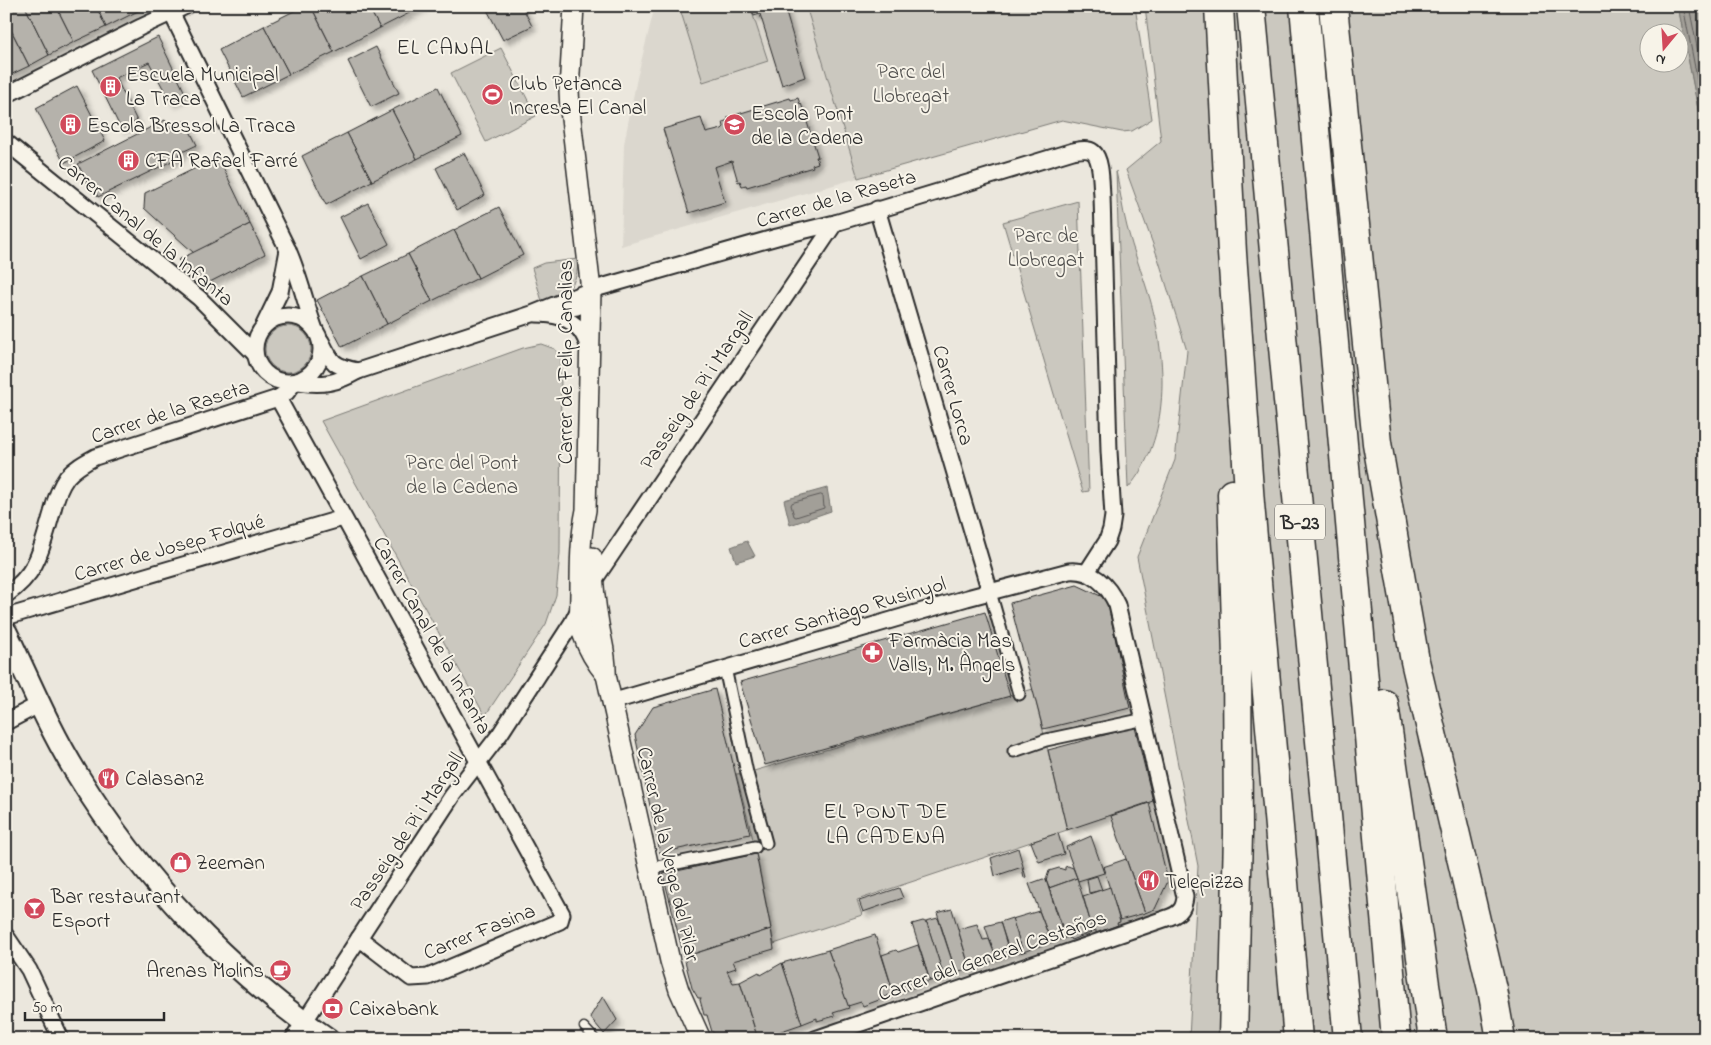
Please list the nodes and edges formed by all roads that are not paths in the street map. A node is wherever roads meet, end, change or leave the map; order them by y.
1 (186, 6) edge
2 (574, 6) edge
3 (1219, 6) edge
4 (1251, 6) edge
5 (1304, 6) edge
6 (1333, 6) edge
7 (170, 9) edge
8 (6, 94) edge
9 (6, 142) edge
10 (877, 209) junction
11 (834, 223) junction
12 (288, 250) junction
13 (1232, 253) junction
14 (591, 290) junction
15 (532, 314) junction
16 (264, 325) junction
17 (316, 332) junction
18 (590, 348) junction
19 (255, 354) junction
20 (358, 371) junction
21 (297, 382) junction
22 (278, 398) junction
23 (586, 510) junction
24 (343, 518) junction
25 (1087, 572) junction
26 (593, 582) junction
27 (990, 592) junction
28 (6, 595) edge
29 (1358, 606) junction
30 (6, 617) edge
31 (578, 617) junction
32 (6, 632) edge
33 (605, 651) junction
34 (725, 668) junction
35 (606, 675) junction
36 (1018, 694) dead end
37 (611, 702) junction
38 (40, 704) junction
39 (1145, 719) junction
40 (6, 722) edge
41 (1014, 751) dead end
42 (479, 761) junction
43 (648, 869) junction
44 (562, 914) joint
45 (6, 936) edge
46 (359, 938) junction
47 (1492, 989) junction
48 (584, 1026) dead end
49 (299, 1030) edge
50 (61, 1039) edge
51 (328, 1039) edge
52 (594, 1039) edge
53 (701, 1039) edge
54 (815, 1039) edge
55 (1233, 1039) edge
56 (1298, 1039) edge
57 (1348, 1039) edge
58 (1396, 1039) edge
59 (1433, 1039) edge
60 (1501, 1039) edge
61 (1511, 1039) edge

1 - 7 street
2 - 14 street, Carrer de Felip Canalias
3 - 13 highway
4 - 57 highway, B-23
5 - 29 highway, B-23
6 - 47 highway
7 - 8 street
7 - 12 street
9 - 19 street, Carrer Canal de la Infanta
10 - 11 street, Carrer de la Raseta
10 - 25 street, Carrer de la Raseta
10 - 27 street, Carrer Lorca
11 - 14 street, Carrer de la Raseta
11 - 26 street, Passeig de Pi i Margall
12 - 16 street
12 - 17 street
13 - 55 highway
13 - 56 highway
14 - 15 street
14 - 18 street, Carrer de Felip Canalias
15 - 18 street
15 - 20 street
16 - 17 street
16 - 19 street
17 - 20 street
17 - 21 street
18 - 23 street, Carrer de Felip Canalias
19 - 21 street
20 - 21 street
21 - 22 street
22 - 24 street, Carrer Canal de la Infanta
22 - 28 street, Carrer de la Raseta
23 - 26 street, Carrer de Felip Canalias
23 - 31 street, Carrer de Felip Canalias
24 - 30 street, Carrer de Josep Folqué
24 - 42 street, Carrer Canal de la Infanta
25 - 27 street, Carrer Santiago Rusinyol
25 - 39 street
26 - 33 street, Carrer de la Verge del Pilar
27 - 34 street, Carrer Santiago Rusinyol
27 - 36 street
29 - 58 highway, B-23
29 - 59 highway
31 - 33 street
31 - 35 street, Carrer de la Verge del Pilar
31 - 42 street, Passeig de Pi i Margall
32 - 38 main road
33 - 35 street, Carrer de la Verge del Pilar
34 - 37 street, Carrer Santiago Rusinyol
34 - 43 street
35 - 37 street, Carrer de la Verge del Pilar
37 - 43 street, Carrer de la Verge del Pilar
38 - 40 street
38 - 49 main road
39 - 41 street
39 - 54 street, Carrer del General Castaños
42 - 44 street, Carrer Canal de la Infanta
42 - 46 street, Passeig de Pi i Margall
43 - 53 street, Carrer de la Verge del Pilar
44 - 46 street, Carrer Fasina
45 - 50 street
46 - 49 street, Passeig de Pi i Margall
47 - 60 highway
47 - 61 highway
48 - 52 lane
49 - 51 main road

